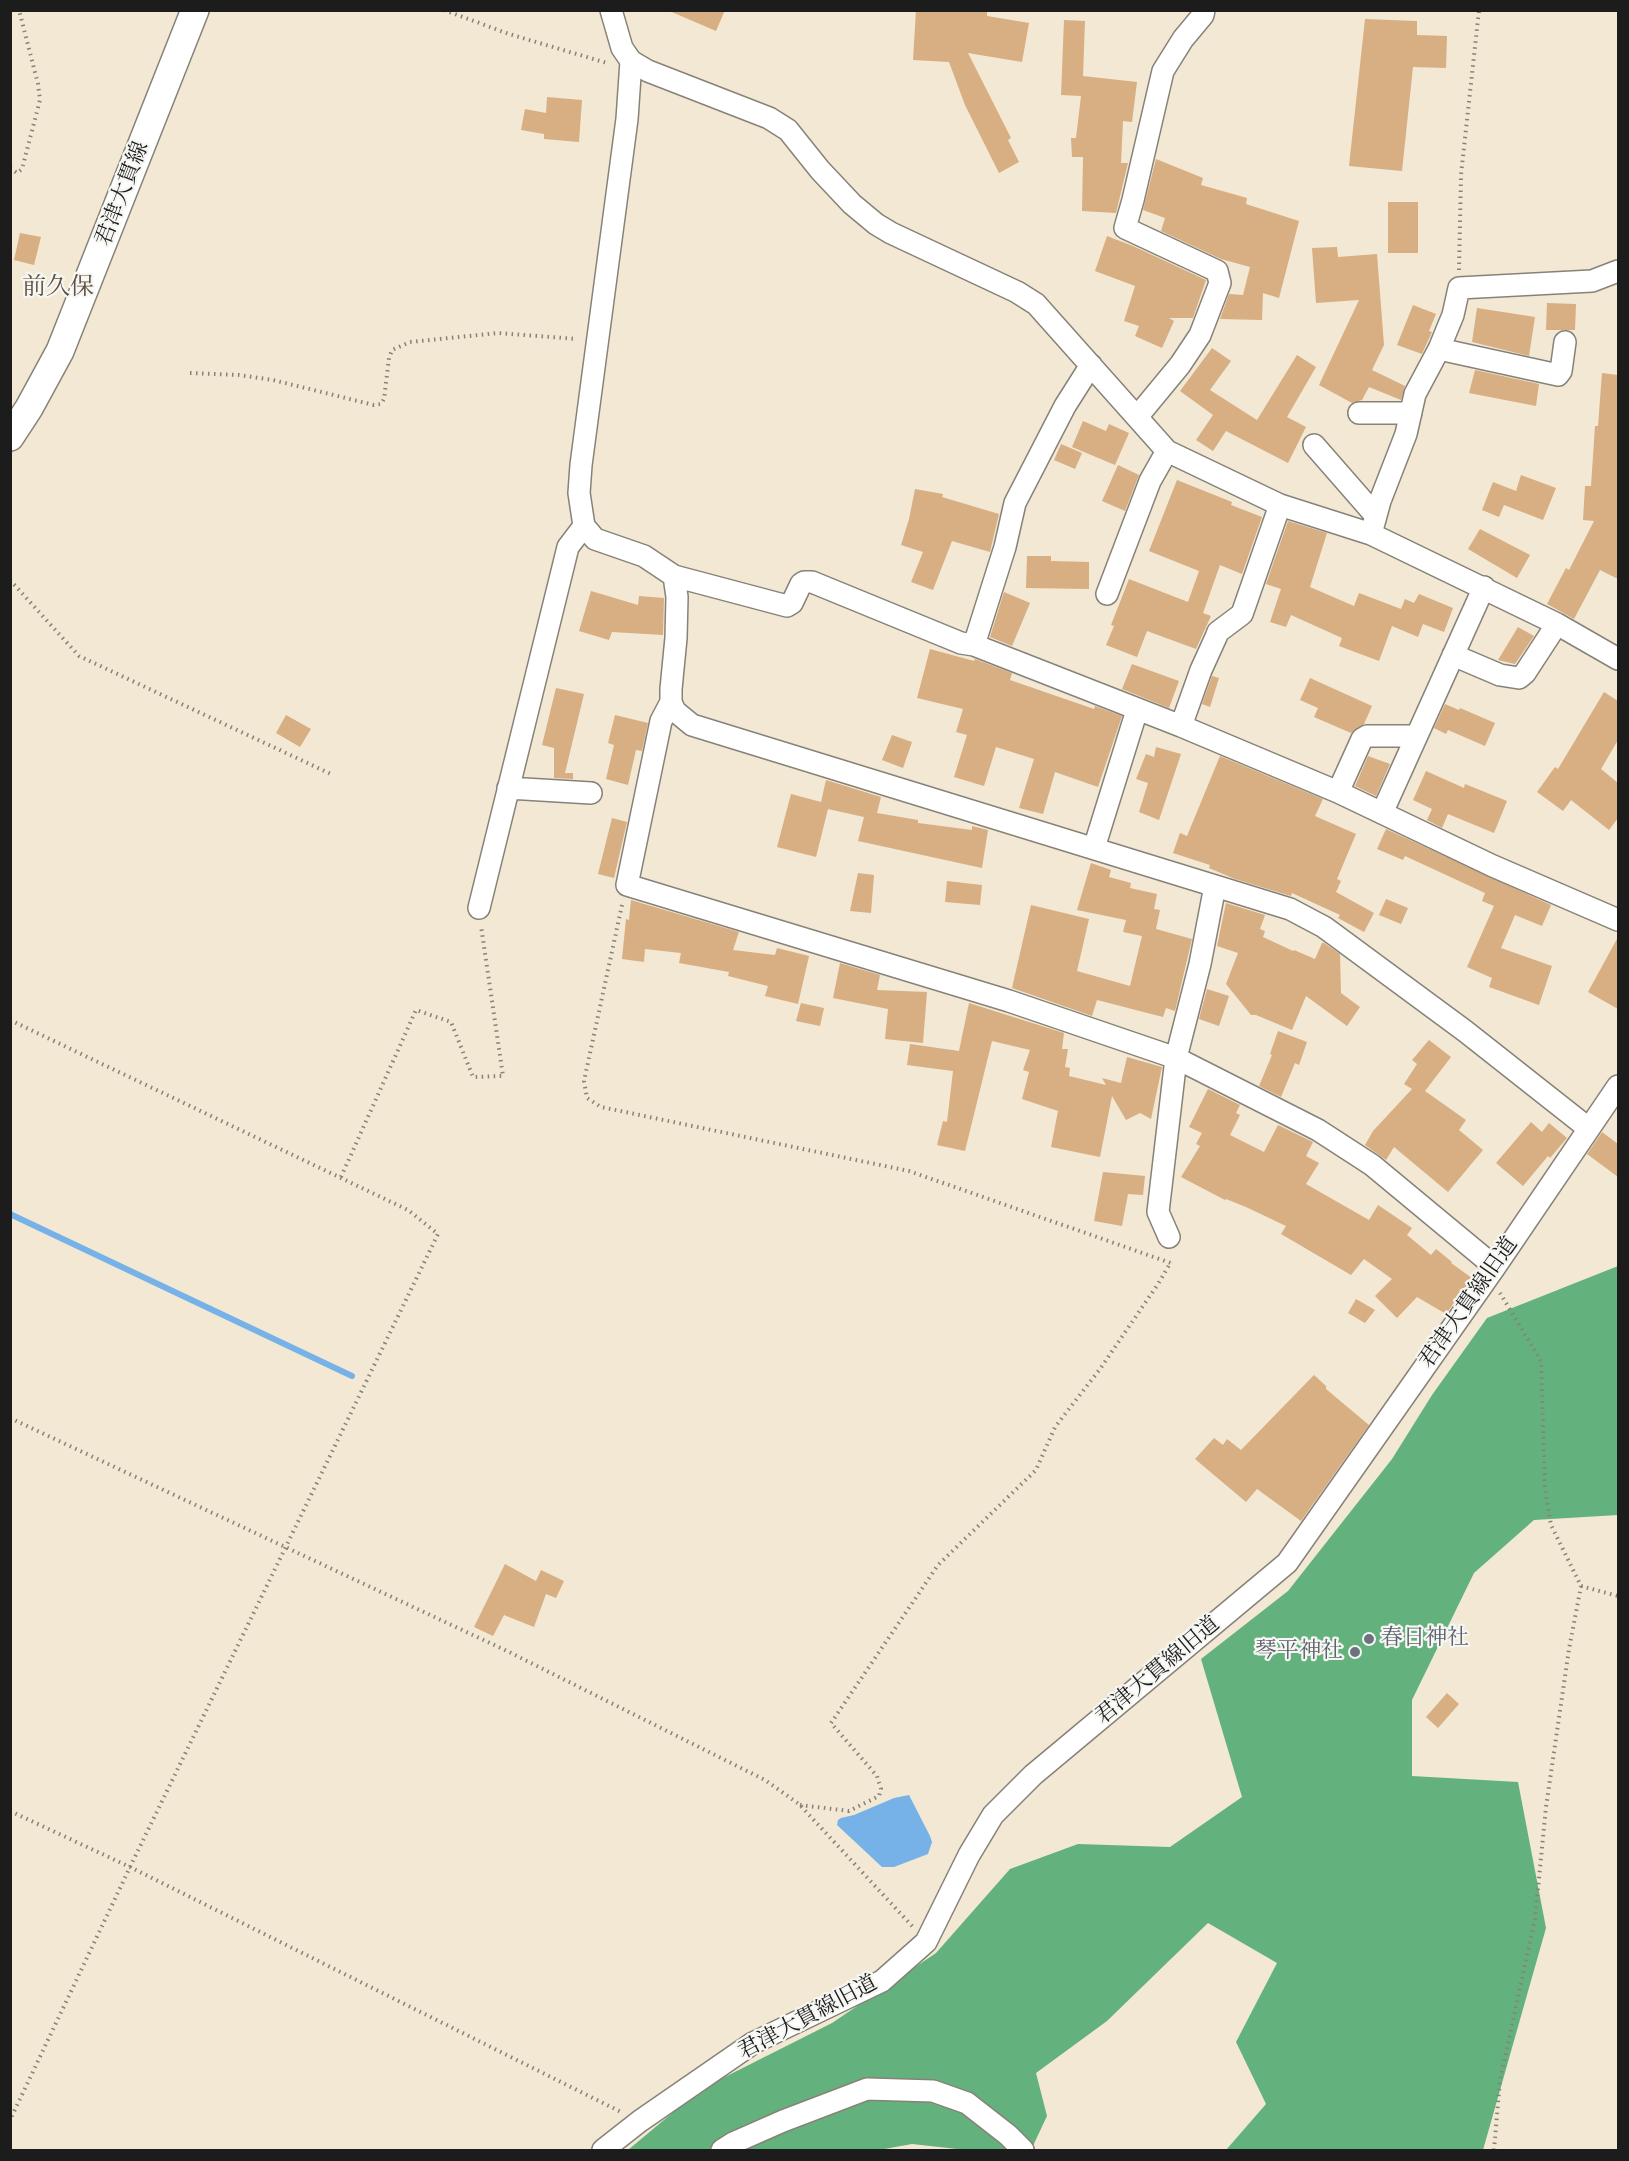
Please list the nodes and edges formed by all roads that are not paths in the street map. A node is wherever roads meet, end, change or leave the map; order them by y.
1 (195, 10) edge
2 (611, 10) edge
3 (1204, 10) edge
4 (631, 65) junction
5 (1618, 271) edge
6 (1565, 342) dead end
7 (1439, 349) junction
8 (1091, 365) junction
9 (1359, 412) dead end
10 (1411, 413) junction
11 (1137, 417) junction
12 (10, 437) edge
13 (1314, 445) dead end
14 (1167, 451) junction
15 (1280, 505) junction
16 (1373, 525) junction
17 (584, 526) junction
18 (674, 576) junction
19 (1484, 587) junction
20 (1107, 594) dead end
21 (1557, 624) junction
22 (974, 645) junction
23 (1616, 650) edge
24 (1453, 655) junction
25 (671, 702) junction
26 (1137, 710) junction
27 (1181, 726) junction
28 (1416, 736) junction
29 (508, 788) junction
30 (1338, 792) junction
31 (591, 793) dead end
32 (1382, 813) junction
33 (1094, 848) junction
34 (1215, 886) junction
35 (479, 908) road end
36 (1618, 920) edge
37 (1176, 1058) junction
38 (1618, 1086) edge
39 (1588, 1128) junction
40 (1169, 1237) road end
41 (1495, 1268) junction
42 (603, 2151) edge
43 (722, 2151) edge
44 (1023, 2151) edge

1 - 12 main road, 君津大貫線
2 - 4 street
3 - 11 street
4 - 8 street
4 - 17 street
5 - 7 street
6 - 7 street
7 - 10 street
8 - 11 street
8 - 22 street
9 - 10 street
10 - 16 street
11 - 14 street
13 - 16 street
14 - 15 street
14 - 20 street
15 - 16 street
15 - 27 street
16 - 19 street
17 - 18 street
17 - 29 street
18 - 22 street
18 - 25 street
19 - 21 street
19 - 24 street
21 - 23 street
21 - 24 street
22 - 26 street
24 - 28 street
25 - 33 street
25 - 37 street
26 - 27 street
26 - 33 street
27 - 30 street
28 - 30 street
28 - 32 street
29 - 31 street
29 - 35 street
30 - 32 street
32 - 36 street
33 - 34 street
34 - 37 street
34 - 39 street
37 - 40 street
37 - 41 street
38 - 39 street, 君津大貫線旧道
39 - 41 street, 君津大貫線旧道
41 - 42 street, 君津大貫線旧道
43 - 44 street

